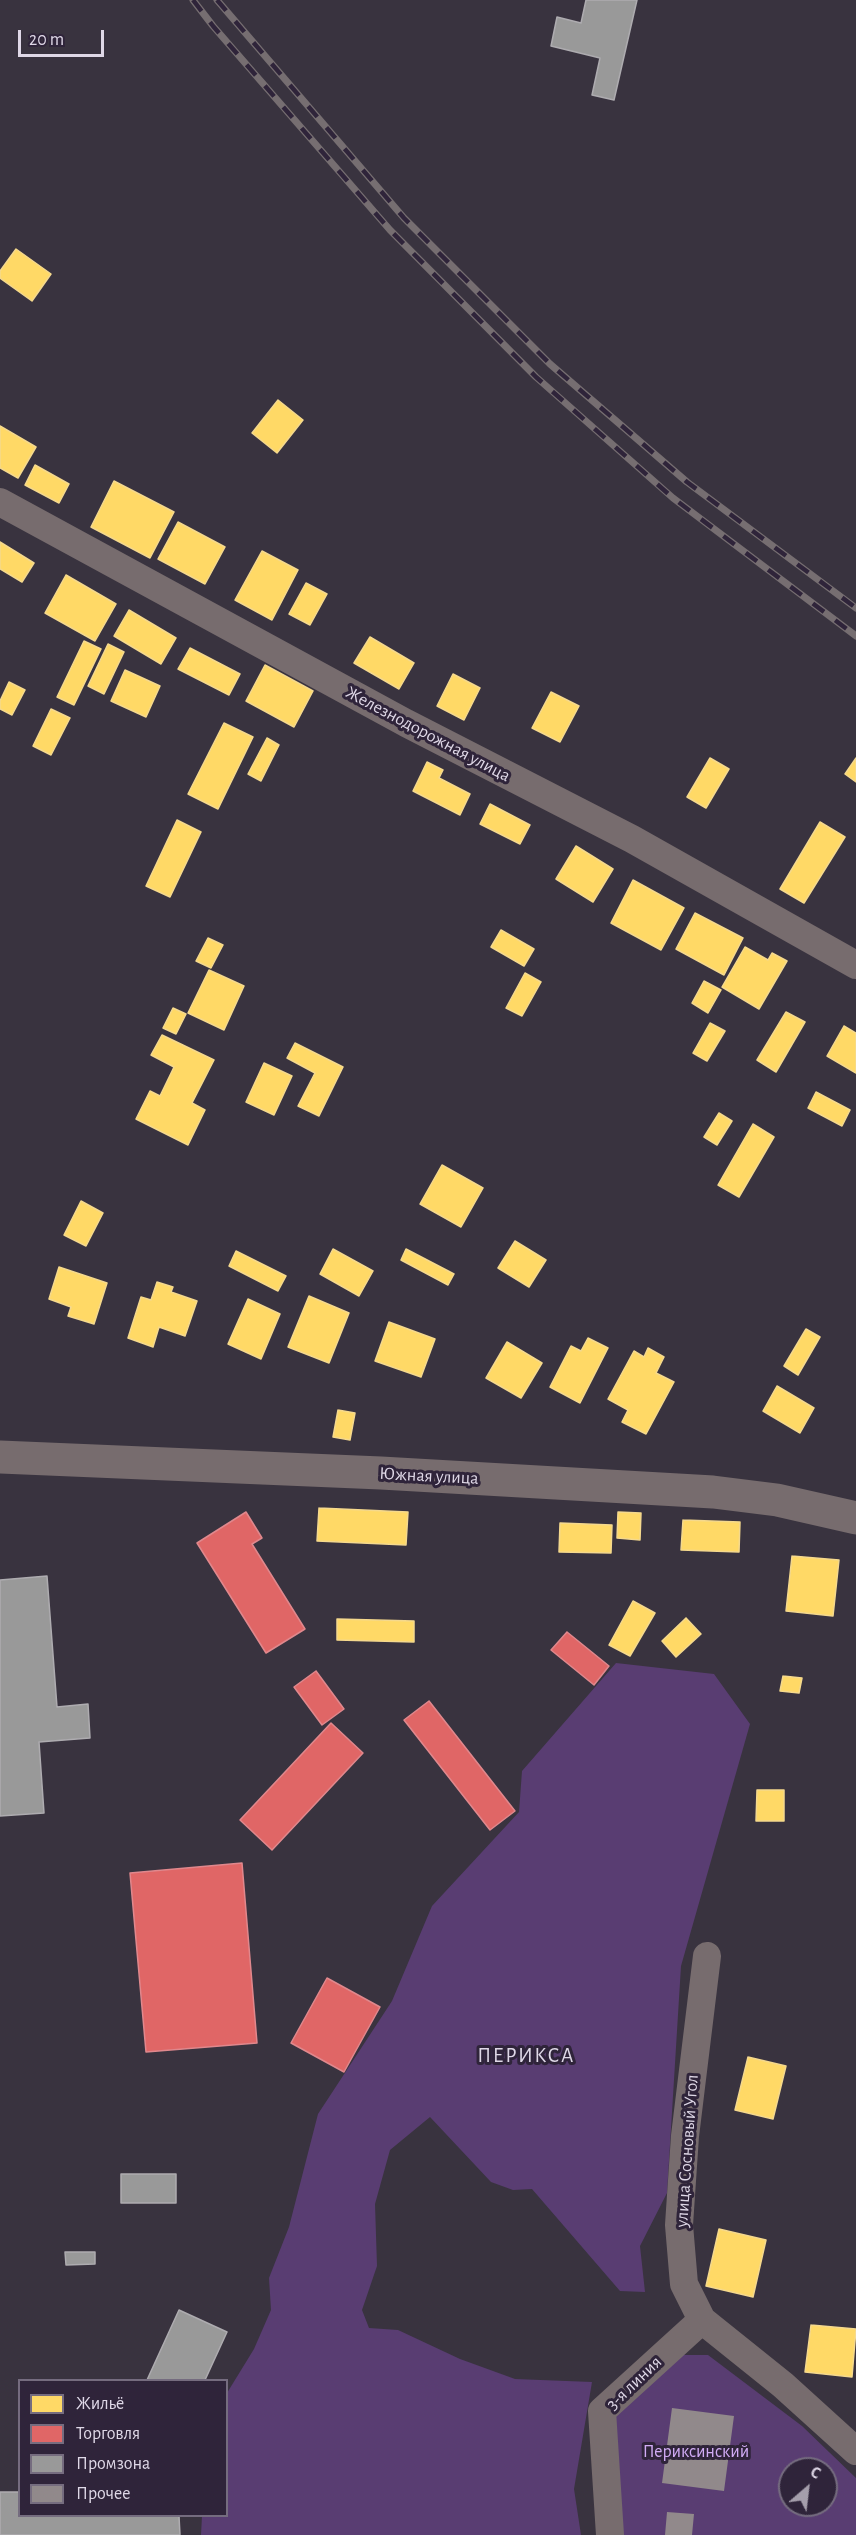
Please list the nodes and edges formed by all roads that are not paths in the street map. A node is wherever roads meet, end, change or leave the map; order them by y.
1 (0, 502) edge
2 (856, 965) edge
3 (0, 1457) edge
4 (856, 1518) edge
5 (707, 1956) dead end
6 (702, 2320) junction
7 (856, 2451) edge
8 (610, 2535) edge

1 - 2 street, Железнодорожная улица
3 - 4 street, Южная улица
5 - 6 street, улица Сосновый Угол
6 - 7 street, улица Сосновый Угол
6 - 8 street, 3-я линия

